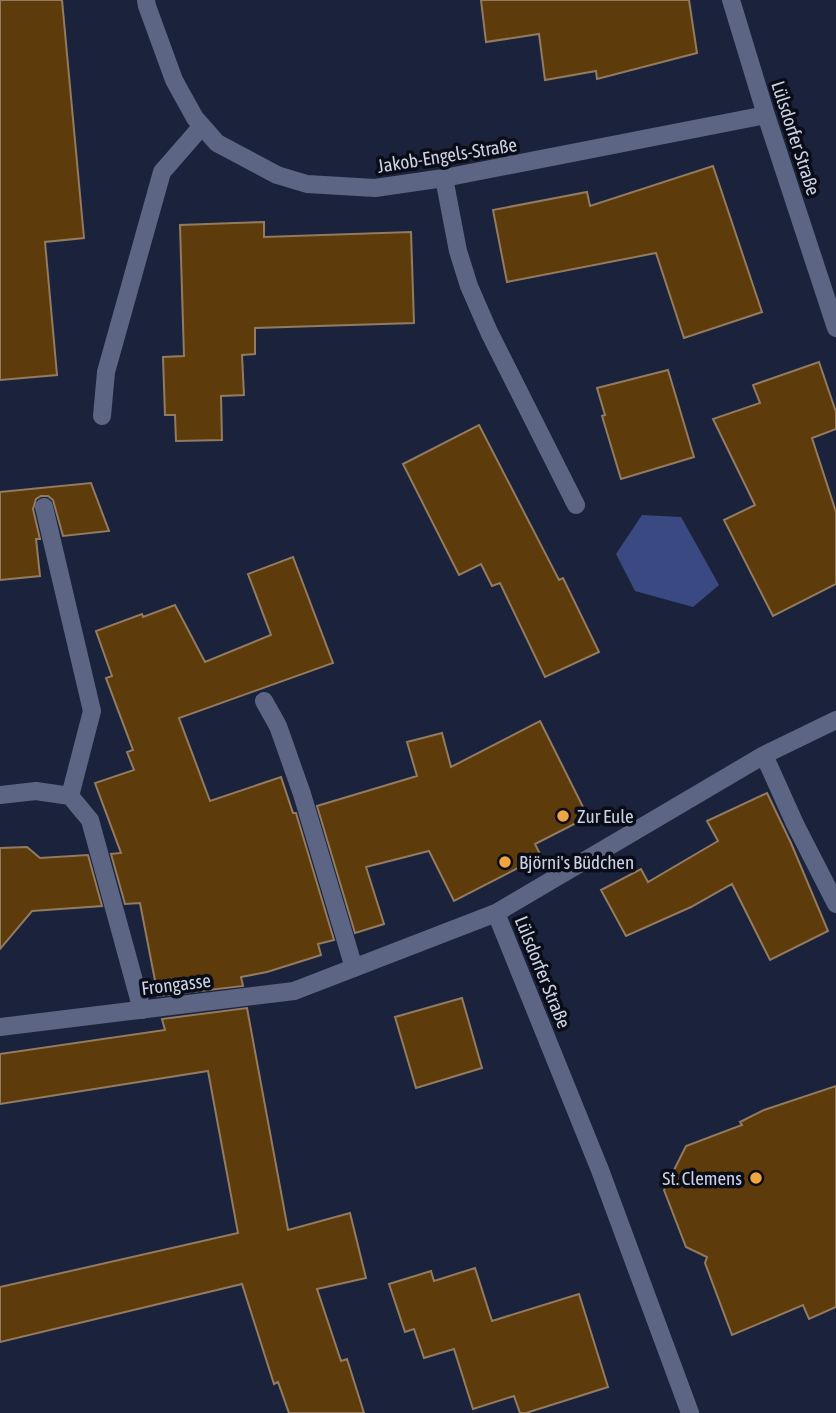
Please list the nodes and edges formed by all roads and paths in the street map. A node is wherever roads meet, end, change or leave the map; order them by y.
1 (146, 0) edge
2 (731, 0) edge
3 (766, 116) junction
4 (202, 126) junction
5 (444, 178) junction
6 (836, 328) edge
7 (102, 416) dead end
8 (576, 505) dead end
9 (44, 507) dead end
10 (264, 701) dead end
11 (836, 720) edge
12 (764, 755) junction
13 (0, 795) edge
14 (70, 796) junction
15 (836, 904) edge
16 (496, 913) junction
17 (354, 968) junction
18 (142, 1010) junction
19 (0, 1027) edge
20 (690, 1413) edge

1 - 4 street, Jakob-Engels-Straße
2 - 3 street, Lülsdorfer Straße
3 - 5 street, Jakob-Engels-Straße
3 - 6 street, Lülsdorfer Straße
4 - 5 street, Jakob-Engels-Straße
4 - 7 street
5 - 8 street
9 - 14 street
10 - 17 street
11 - 12 street, Lülsdorfer Straße
12 - 15 street
12 - 16 street, Lülsdorfer Straße
13 - 14 street
14 - 18 street
16 - 17 street, Frongasse
16 - 20 street, Lülsdorfer Straße
17 - 18 street, Frongasse
18 - 19 street, Frongasse

